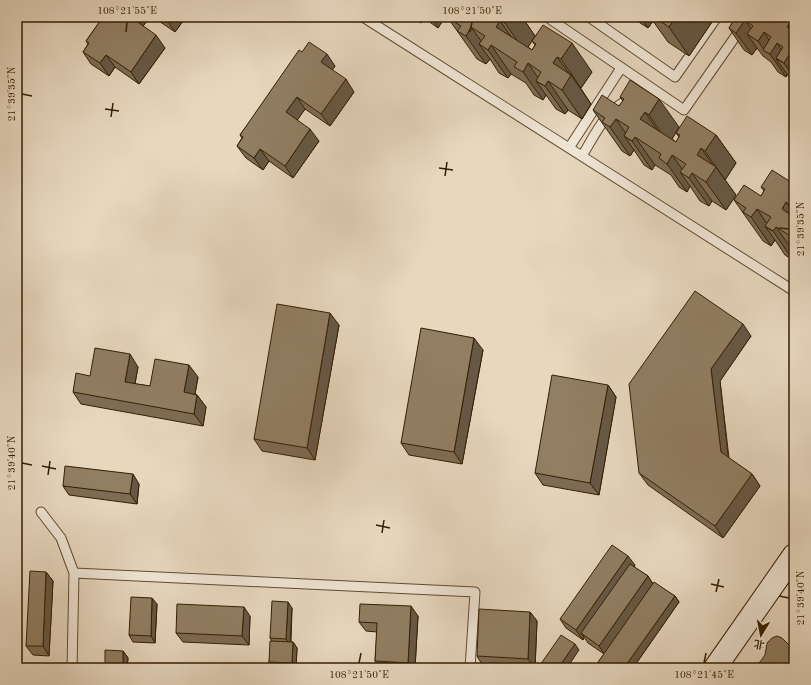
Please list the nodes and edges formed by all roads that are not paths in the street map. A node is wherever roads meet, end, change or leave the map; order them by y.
1 (363, 17) edge
2 (547, 17) edge
3 (589, 17) edge
4 (717, 17) edge
5 (749, 17) edge
6 (621, 68) junction
7 (638, 98) edge
8 (569, 148) junction
9 (582, 156) junction
10 (794, 291) edge
11 (41, 512) dead end
12 (794, 555) edge
13 (74, 573) junction
14 (72, 668) edge
15 (470, 668) edge
16 (714, 668) edge

1 - 8 lane
2 - 6 lane
3 - 4 lane
5 - 6 lane
6 - 8 lane
7 - 9 lane
8 - 9 lane
9 - 10 lane
11 - 13 lane
12 - 16 street
13 - 14 lane
13 - 15 lane

